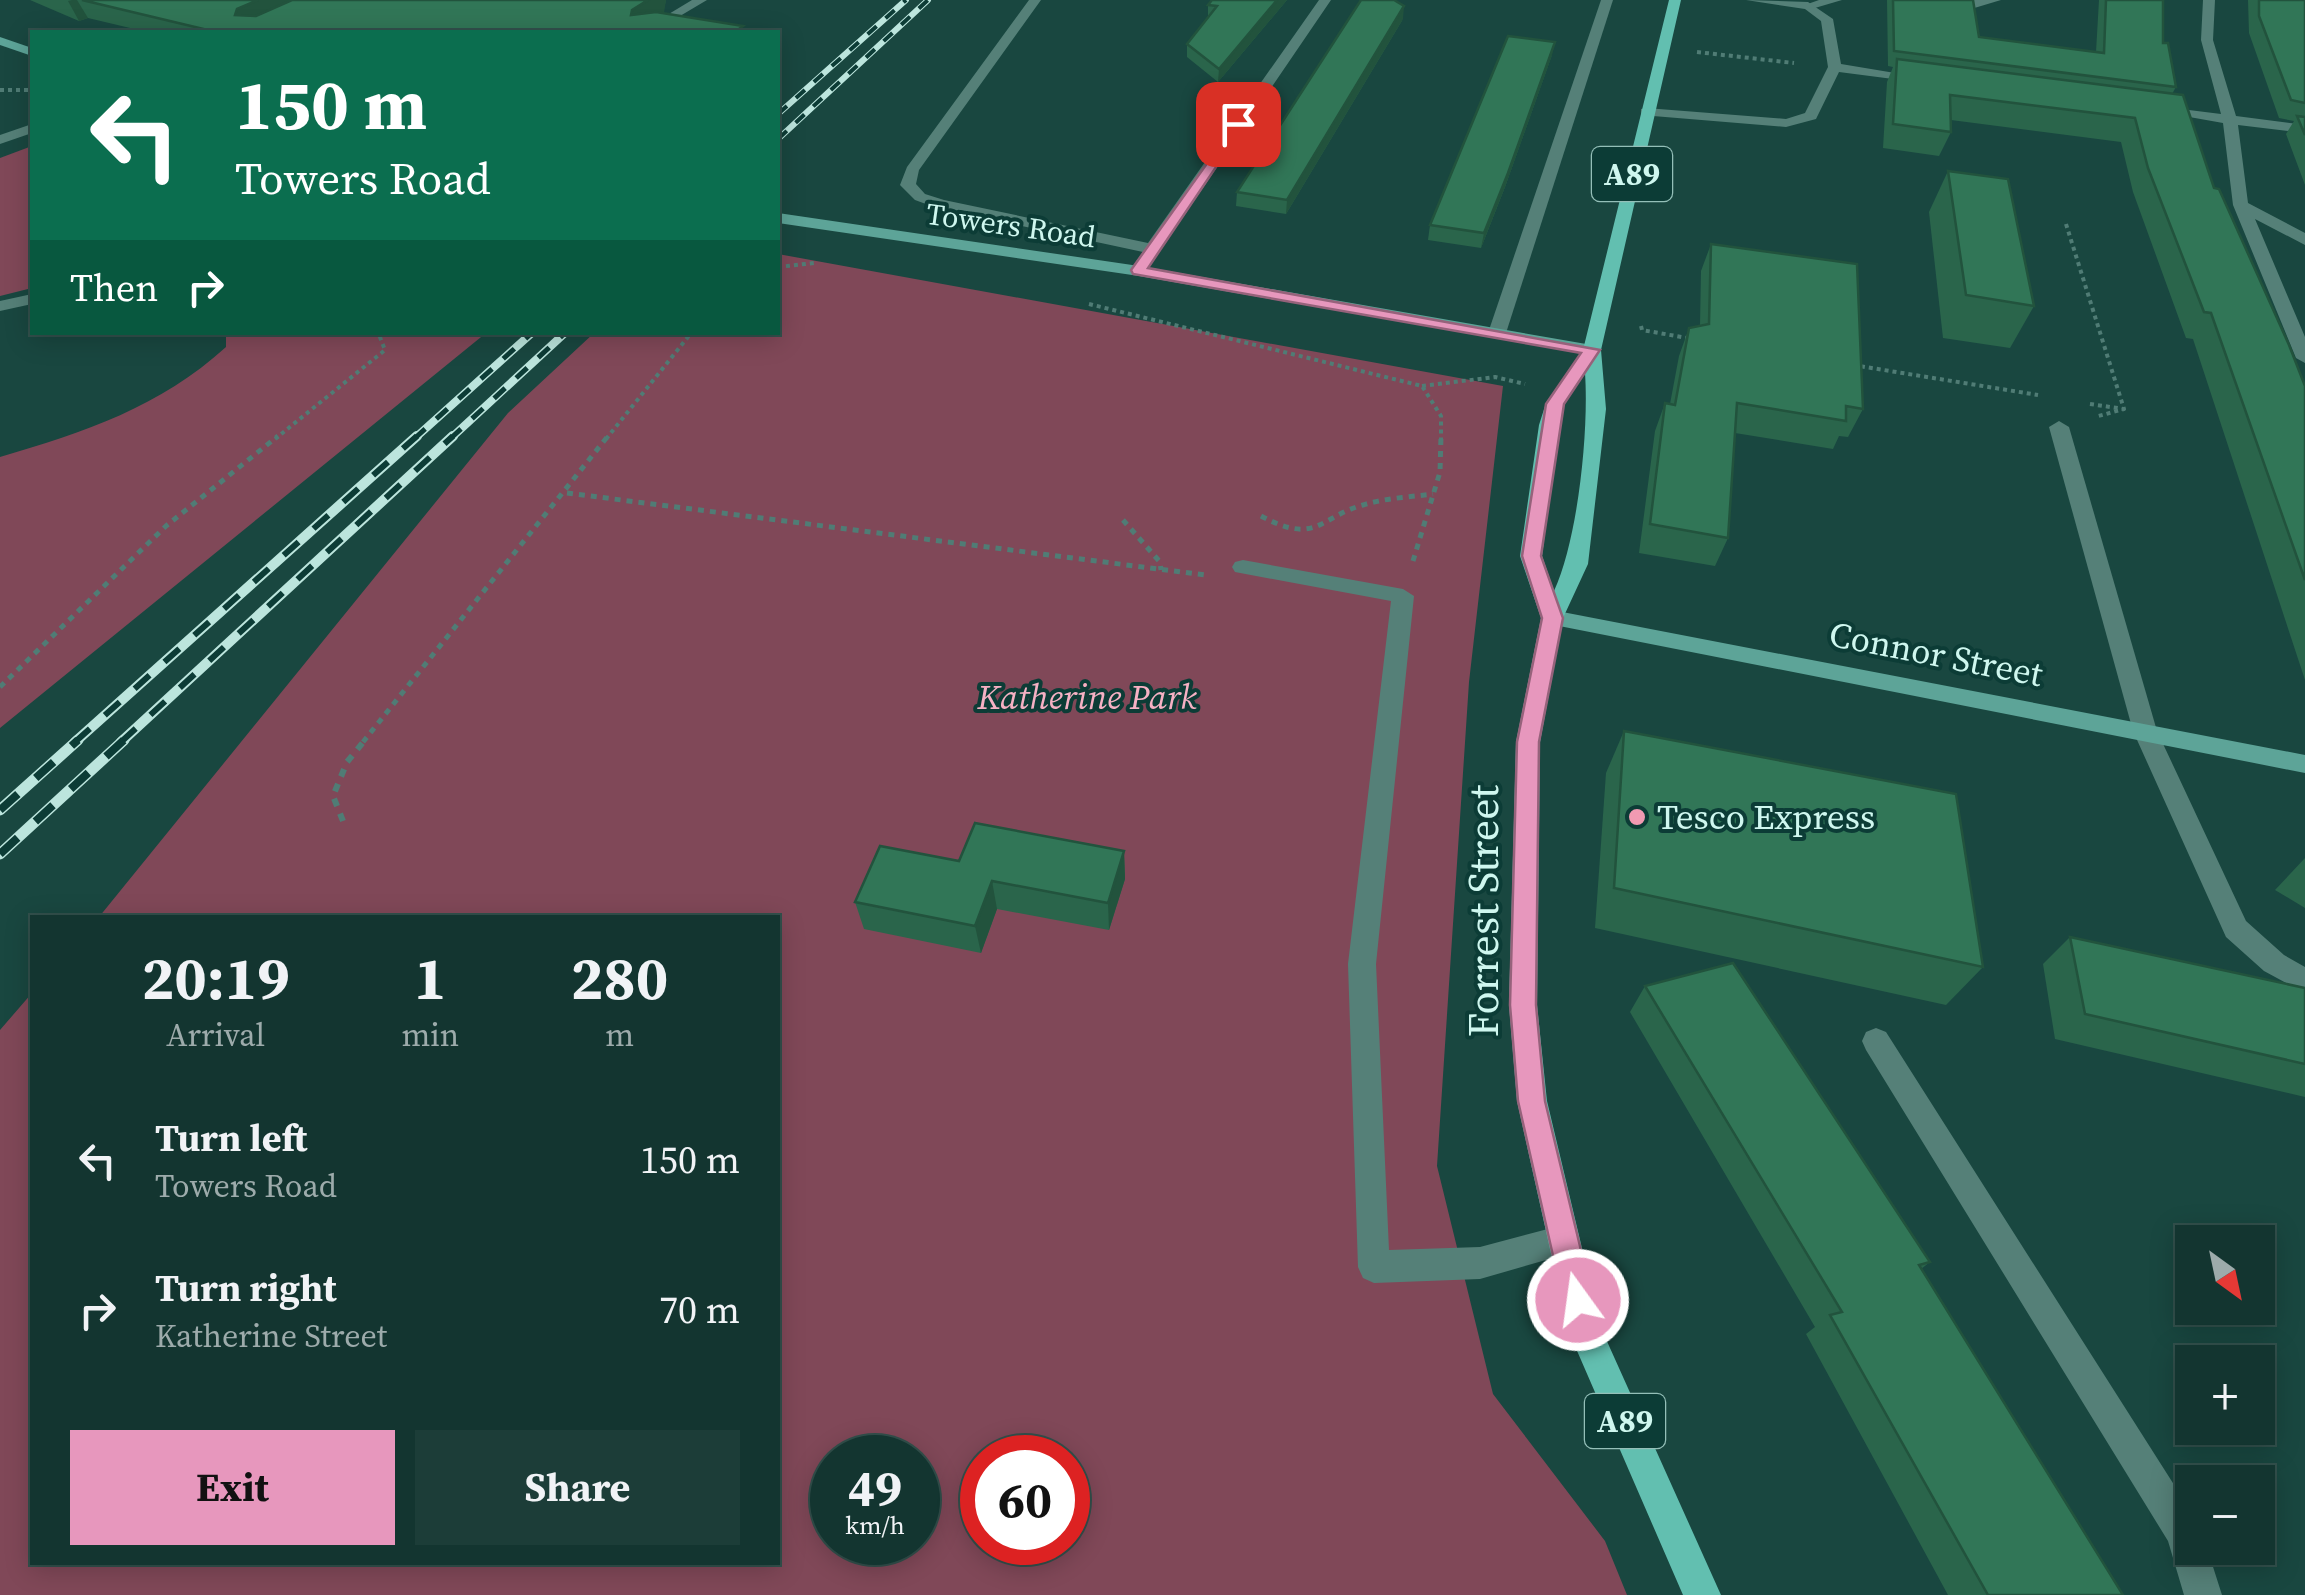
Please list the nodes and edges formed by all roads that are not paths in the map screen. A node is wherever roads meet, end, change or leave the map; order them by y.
1 (701, 0) edge
2 (1035, 0) edge
3 (1325, 0) edge
4 (1606, 0) edge
5 (1675, 0) edge
6 (1752, 0) edge
7 (1836, 0) edge
8 (1932, 0) edge
9 (1994, 0) edge
10 (2210, 0) edge
11 (1808, 6) junction
12 (648, 30) edge
13 (0, 41) edge
14 (30, 51) edge
15 (1835, 68) junction
16 (1934, 80) edge
17 (2131, 106) edge
18 (1646, 112) junction
19 (2230, 120) junction
20 (30, 129) edge
21 (2305, 129) edge
22 (0, 140) edge
23 (2241, 205) junction
24 (784, 219) edge
25 (2305, 240) edge
26 (1152, 249) junction
27 (1139, 270) junction
28 (30, 299) edge
29 (0, 306) edge
30 (1496, 333) junction
31 (1592, 350) junction
32 (2305, 358) edge
33 (2059, 427) road end
34 (1243, 567) road end
35 (1552, 618) junction
36 (2146, 731) junction
37 (2305, 764) edge
38 (2305, 981) edge
39 (1876, 1042) dead end
40 (1563, 1241) junction
41 (1702, 1595) edge
42 (2204, 1595) edge

1 - 12 street
2 - 26 street
3 - 26 street
4 - 30 street
5 - 18 main road, Forrest Street / A89
6 - 11 street
7 - 11 street
8 - 9 street
10 - 19 street
11 - 15 street
13 - 14 main road
15 - 16 street
15 - 18 street
17 - 19 street
18 - 31 main road, Forrest Street / A89
19 - 21 street
19 - 23 street
20 - 22 street
23 - 25 street
23 - 32 street
24 - 27 main road, Towers Road
26 - 27 street
27 - 30 main road, Towers Road
28 - 29 street
30 - 31 main road, Towers Road
31 - 35 main road, Forrest Street / A89
31 - 35 main road, Forrest Street / A89
33 - 36 street
34 - 40 street
35 - 36 main road, Connor Street
35 - 40 main road, Forrest Street / A89
36 - 37 main road, Connor Street
36 - 38 street
39 - 42 street
40 - 41 main road, Forrest Street / A89

